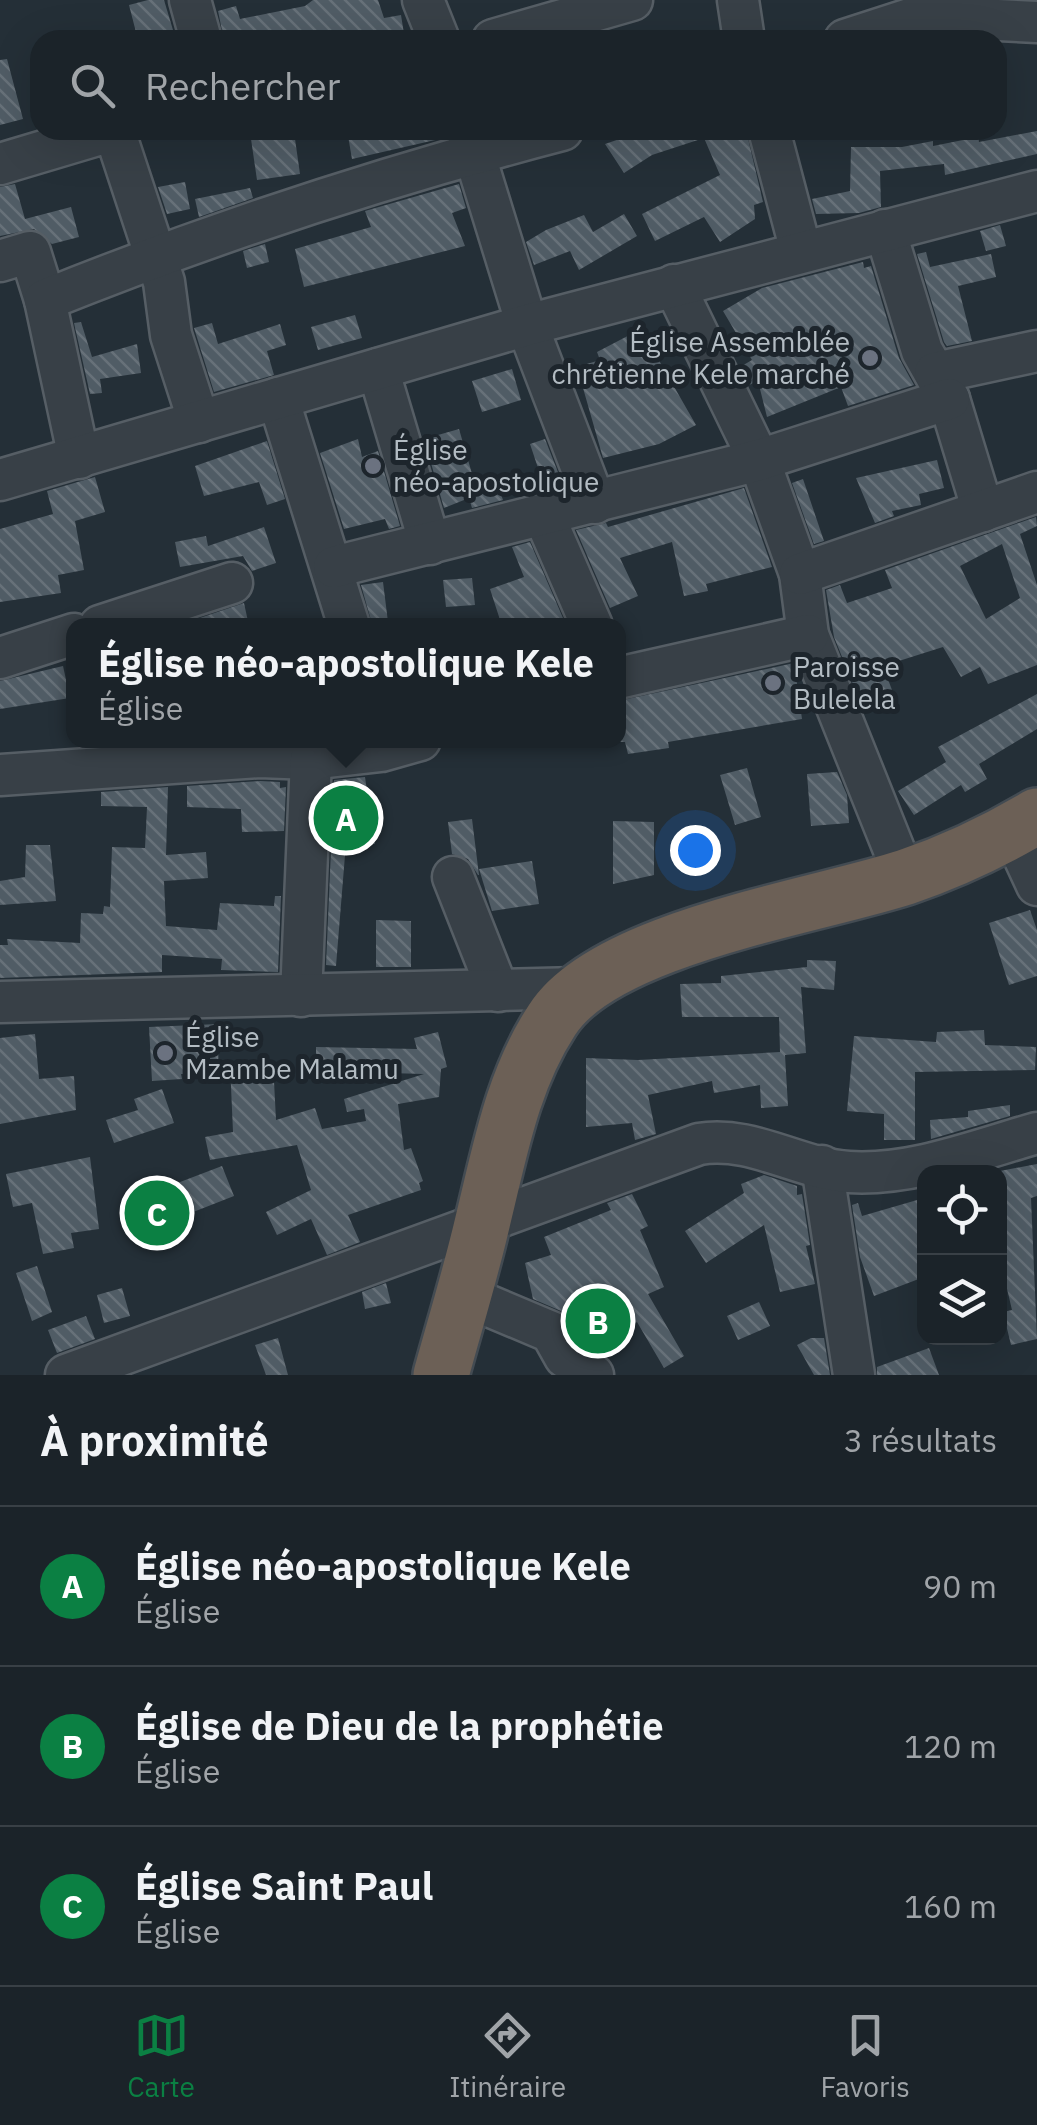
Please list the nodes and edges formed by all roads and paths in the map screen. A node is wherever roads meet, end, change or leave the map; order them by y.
1 (190, 0) edge
2 (423, 0) edge
3 (632, 0) edge
4 (738, 0) edge
5 (1037, 22) edge
6 (198, 30) edge
7 (434, 30) edge
8 (527, 30) edge
9 (742, 30) edge
10 (876, 30) edge
11 (80, 140) edge
12 (117, 140) edge
13 (772, 140) edge
14 (470, 142) edge
15 (0, 164) edge
16 (1037, 191) edge
17 (885, 230) junction
18 (801, 251) junction
19 (156, 255) junction
20 (0, 261) edge
21 (674, 285) junction
22 (44, 300) junction
23 (527, 325) junction
24 (1037, 351) edge
25 (378, 369) junction
26 (942, 386) junction
27 (278, 398) junction
28 (199, 422) junction
29 (79, 458) junction
30 (759, 460) junction
31 (0, 480) edge
32 (1037, 492) edge
33 (595, 504) junction
34 (983, 511) junction
35 (544, 516) junction
36 (430, 544) junction
37 (334, 567) junction
38 (800, 574) junction
39 (232, 583) dead end
40 (125, 618) edge
41 (347, 618) edge
42 (589, 618) edge
43 (808, 635) junction
44 (66, 637) edge
45 (0, 658) edge
46 (626, 676) edge
47 (369, 748) edge
48 (311, 759) junction
49 (0, 775) edge
50 (1024, 823) edge
51 (453, 877) dead end
52 (905, 877) junction
53 (1037, 884) edge
54 (578, 988) junction
55 (498, 992) junction
56 (301, 996) junction
57 (0, 1002) edge
58 (1037, 1133) edge
59 (822, 1166) junction
60 (483, 1223) junction
61 (463, 1295) junction
62 (66, 1375) edge
63 (442, 1375) edge
64 (594, 1375) edge
65 (854, 1375) edge

1 - 6 street
2 - 7 street
3 - 8 street
4 - 9 street
5 - 10 street
11 - 15 street
12 - 19 street
13 - 18 street
14 - 19 street
14 - 23 street
16 - 17 street
17 - 18 street
17 - 26 street
18 - 21 street
19 - 22 street
19 - 28 street
20 - 22 street
21 - 23 street
21 - 30 street
22 - 29 street
23 - 25 street
23 - 33 street
24 - 26 street
25 - 27 street
25 - 36 street
26 - 30 street
26 - 34 street
27 - 28 street
27 - 37 street
28 - 29 street
29 - 31 street
30 - 33 street
30 - 38 street
32 - 34 street
33 - 35 street
34 - 38 street
35 - 36 street
35 - 42 street
36 - 37 street
37 - 41 street
38 - 43 street
39 - 40 street
43 - 46 street
43 - 52 street
44 - 45 street
47 - 48 street
48 - 49 street
48 - 56 street
50 - 52 highway
50 - 53 street
51 - 55 street
52 - 54 highway
54 - 55 street
54 - 60 highway
55 - 56 street
56 - 57 street
58 - 59 street
59 - 60 street
59 - 65 street
60 - 61 highway
60 - 62 street
61 - 63 highway
61 - 64 street

